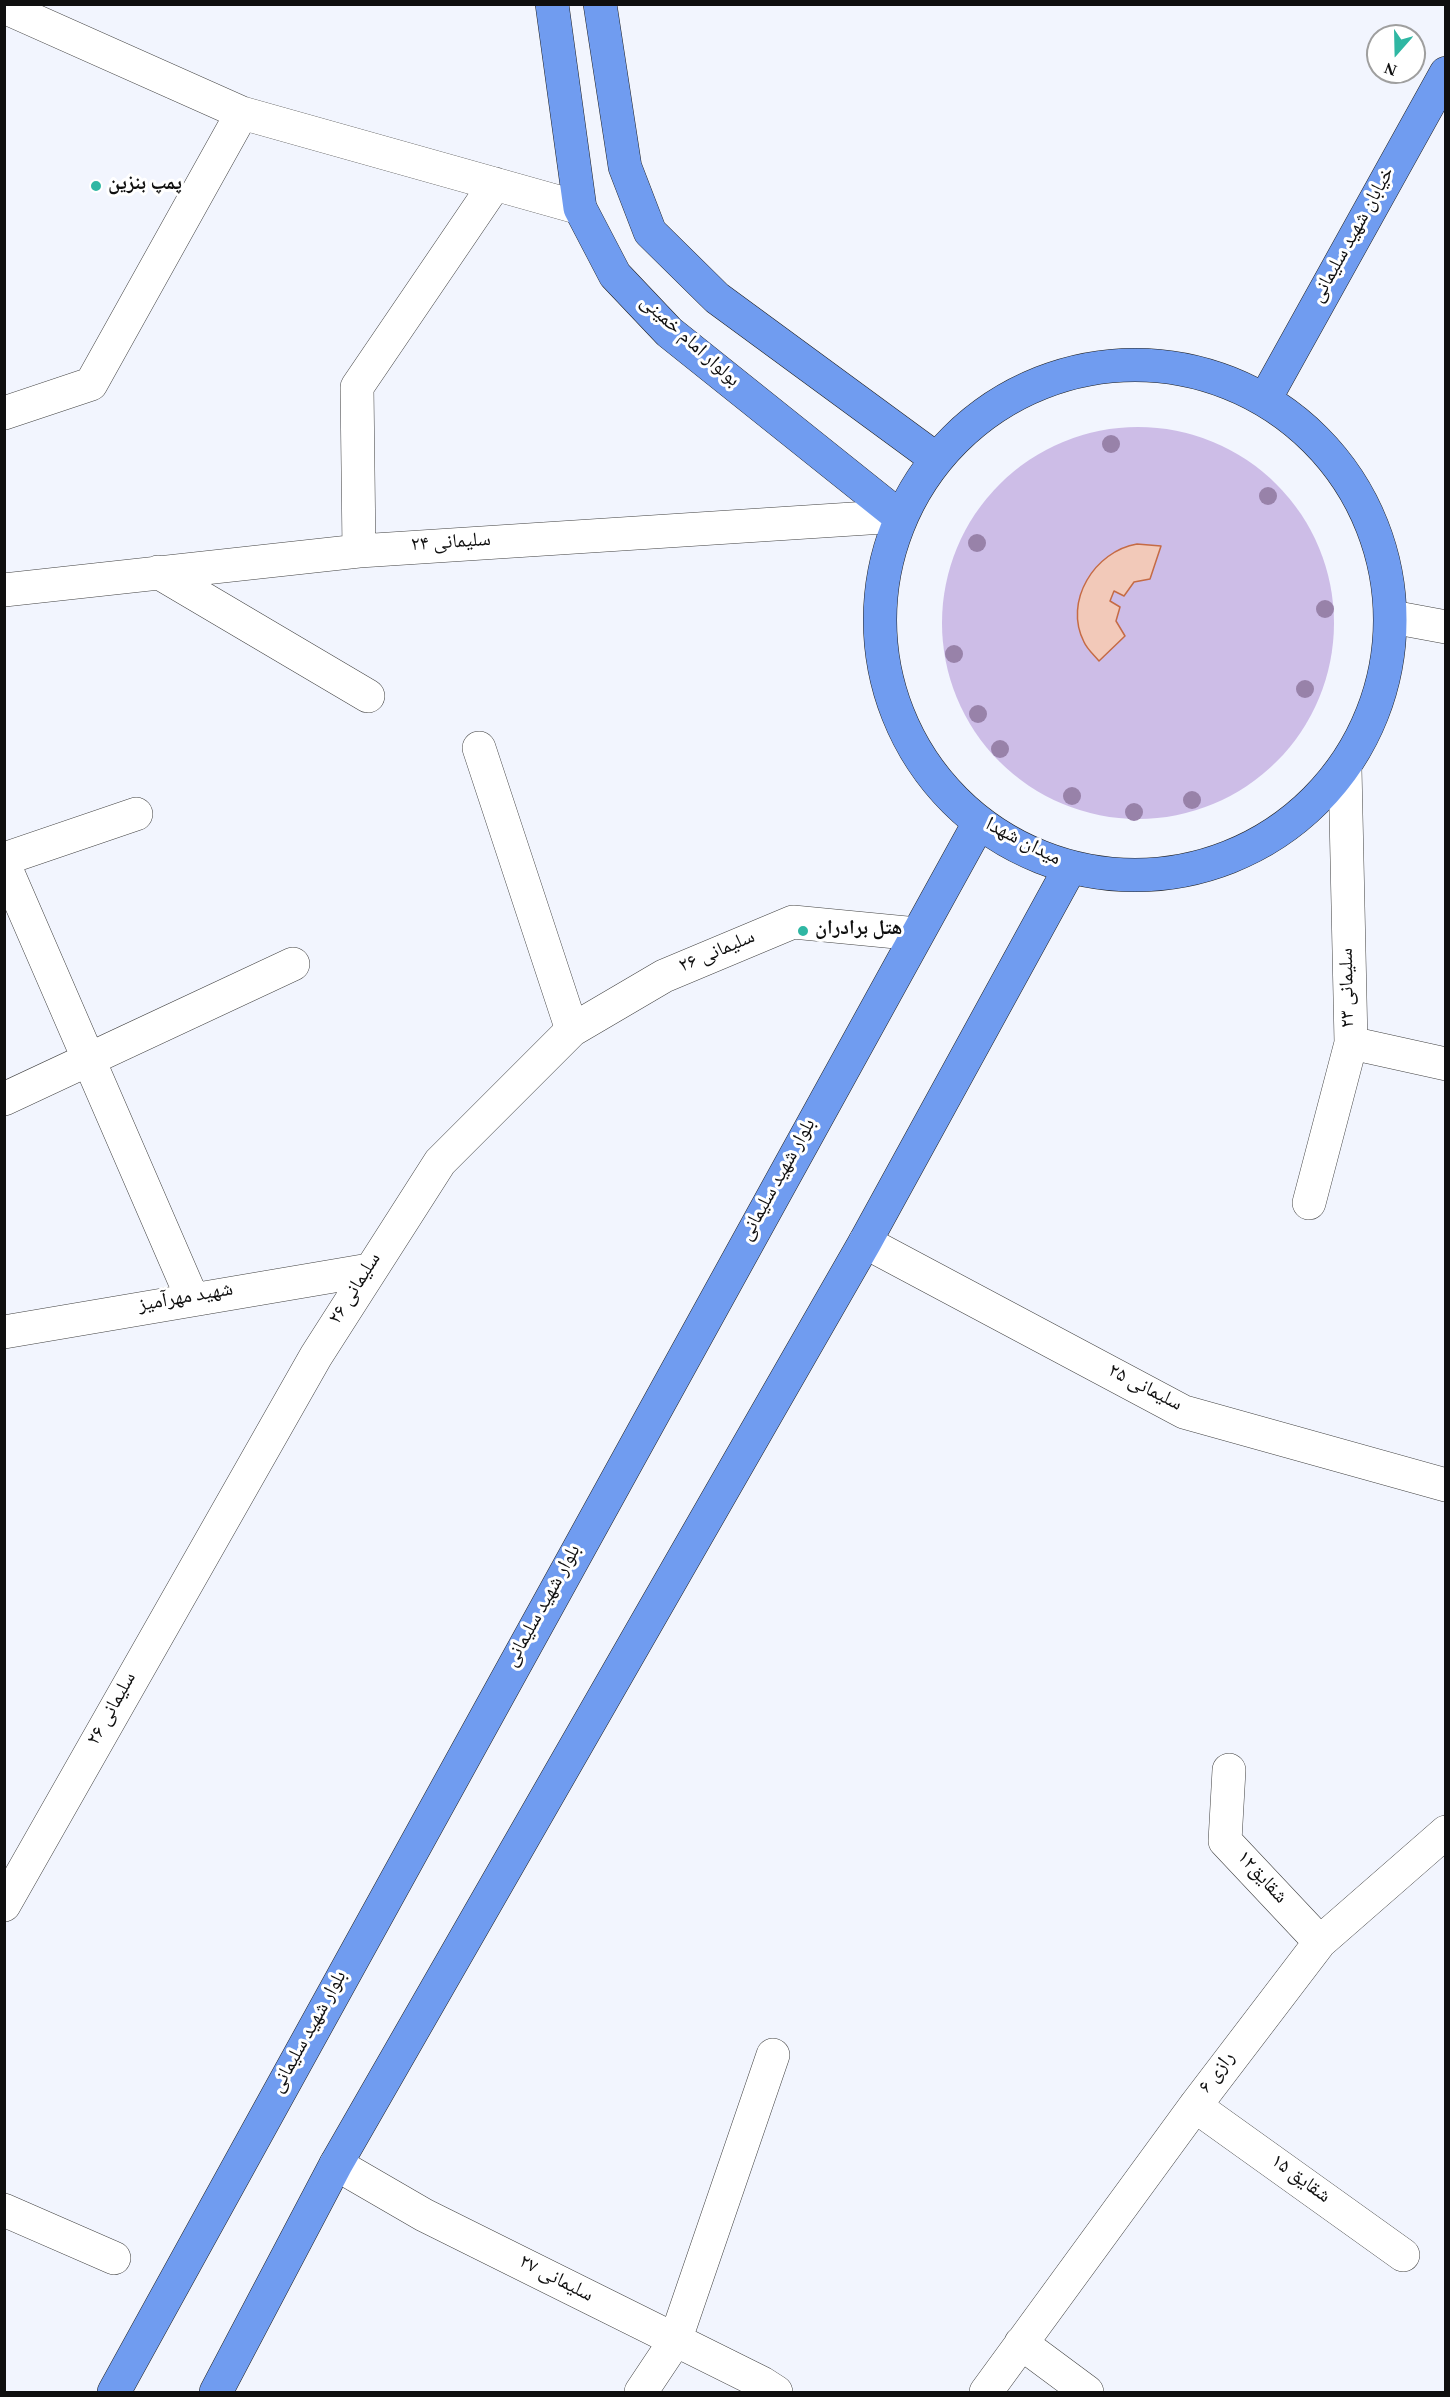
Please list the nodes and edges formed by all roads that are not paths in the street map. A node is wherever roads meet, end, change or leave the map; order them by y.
1 (552, 4) edge
2 (600, 4) edge
3 (4, 7) edge
4 (1446, 73) edge
5 (242, 113) junction
6 (495, 184) junction
7 (580, 208) junction
8 (1265, 399) junction
9 (4, 413) edge
10 (935, 458) junction
11 (899, 516) junction
12 (359, 551) junction
13 (158, 572) junction
14 (4, 591) edge
15 (1392, 617) junction
16 (1446, 627) edge
17 (368, 696) dead end
18 (479, 748) dead end
19 (1345, 768) junction
20 (136, 814) dead end
21 (979, 823) junction
22 (4, 862) edge
23 (1070, 868) junction
24 (917, 934) junction
25 (293, 964) dead end
26 (572, 1030) junction
27 (1351, 1043) junction
28 (89, 1060) junction
29 (1446, 1064) edge
30 (4, 1099) edge
31 (1309, 1203) dead end
32 (865, 1242) junction
33 (369, 1270) junction
34 (192, 1298) junction
35 (4, 1332) edge
36 (1446, 1485) edge
37 (1229, 1770) dead end
38 (1442, 1842) edge
39 (4, 1905) edge
40 (1320, 1942) junction
41 (773, 2055) dead end
42 (1195, 2106) junction
43 (336, 2164) junction
44 (4, 2210) edge
45 (1403, 2255) dead end
46 (114, 2258) dead end
47 (675, 2341) junction
48 (1021, 2343) junction
49 (114, 2392) edge
50 (216, 2392) edge
51 (641, 2392) edge
52 (776, 2392) edge
53 (986, 2392) edge
54 (1087, 2392) edge

1 - 7 main road, بولوار امام خمینی
2 - 10 main road
3 - 5 street
4 - 8 main road, خیابان شهید سلیمانی
5 - 6 street
5 - 9 street
6 - 7 street
6 - 12 street
7 - 11 main road, بولوار امام خمینی
8 - 10 main road, میدان شهدا
8 - 15 main road, میدان شهدا
10 - 11 main road, میدان شهدا
11 - 12 street, سلیمانی ۲۴
11 - 21 main road, میدان شهدا
12 - 13 street, سلیمانی ۲۴
13 - 14 street, سلیمانی ۲۴
13 - 17 street
15 - 16 street
15 - 19 main road, میدان شهدا
18 - 26 street
19 - 23 main road, میدان شهدا
19 - 27 street, سلیمانی ۲۳
20 - 22 street
21 - 23 main road, میدان شهدا
21 - 24 main road, بلوار شهید سلیمانی
22 - 28 street
23 - 32 main road
24 - 26 street, سلیمانی ۲۶
24 - 49 main road, بلوار شهید سلیمانی
25 - 28 street
26 - 33 street, سلیمانی ۲۶
27 - 29 street
27 - 31 street, سلیمانی ۲۳
28 - 30 street
28 - 34 street
32 - 36 street, سلیمانی ۲۵
32 - 43 main road
33 - 34 street, شهید مهرآمیز
33 - 39 street, سلیمانی ۲۶
34 - 35 street, شهید مهرآمیز
37 - 40 street, شقایق۱۲
38 - 40 street, رازی ۶
40 - 42 street, رازی ۶
41 - 47 street
42 - 45 street, شقایق ۱۵
42 - 48 street, رازی ۶
43 - 47 street, سلیمانی ۲۷
43 - 50 main road
44 - 46 street
47 - 51 street
47 - 52 street, سلیمانی ۲۷
48 - 53 street, رازی ۶
48 - 54 street

